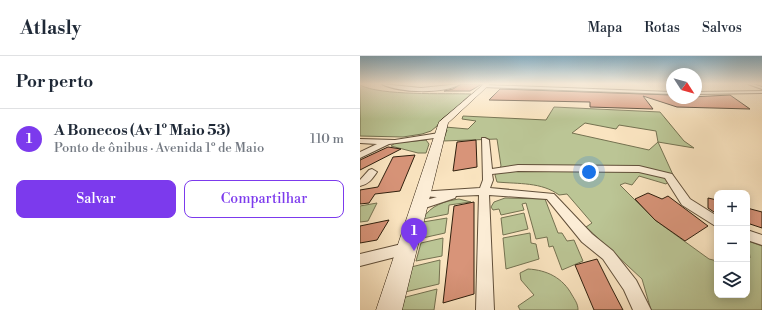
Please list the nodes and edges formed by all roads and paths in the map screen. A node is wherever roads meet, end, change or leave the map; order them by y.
1 (474, 96) edge
2 (439, 135) junction
3 (485, 140) dead end
4 (360, 141) edge
5 (389, 142) junction
6 (360, 155) edge
7 (372, 172) dead end
8 (488, 172) junction
9 (360, 183) edge
10 (477, 191) junction
11 (422, 194) junction
12 (714, 220) edge
13 (750, 236) edge
14 (762, 240) edge
15 (406, 249) junction
16 (360, 260) edge
17 (389, 310) edge
18 (485, 310) edge
19 (642, 310) edge

1 - 2 street
2 - 5 street
2 - 11 street
3 - 8 street
4 - 5 street
5 - 6 street
7 - 9 street
8 - 10 street
8 - 12 street
10 - 11 street
10 - 11 street
10 - 18 street
10 - 19 street
11 - 15 street
13 - 14 street
15 - 16 street
15 - 17 street

